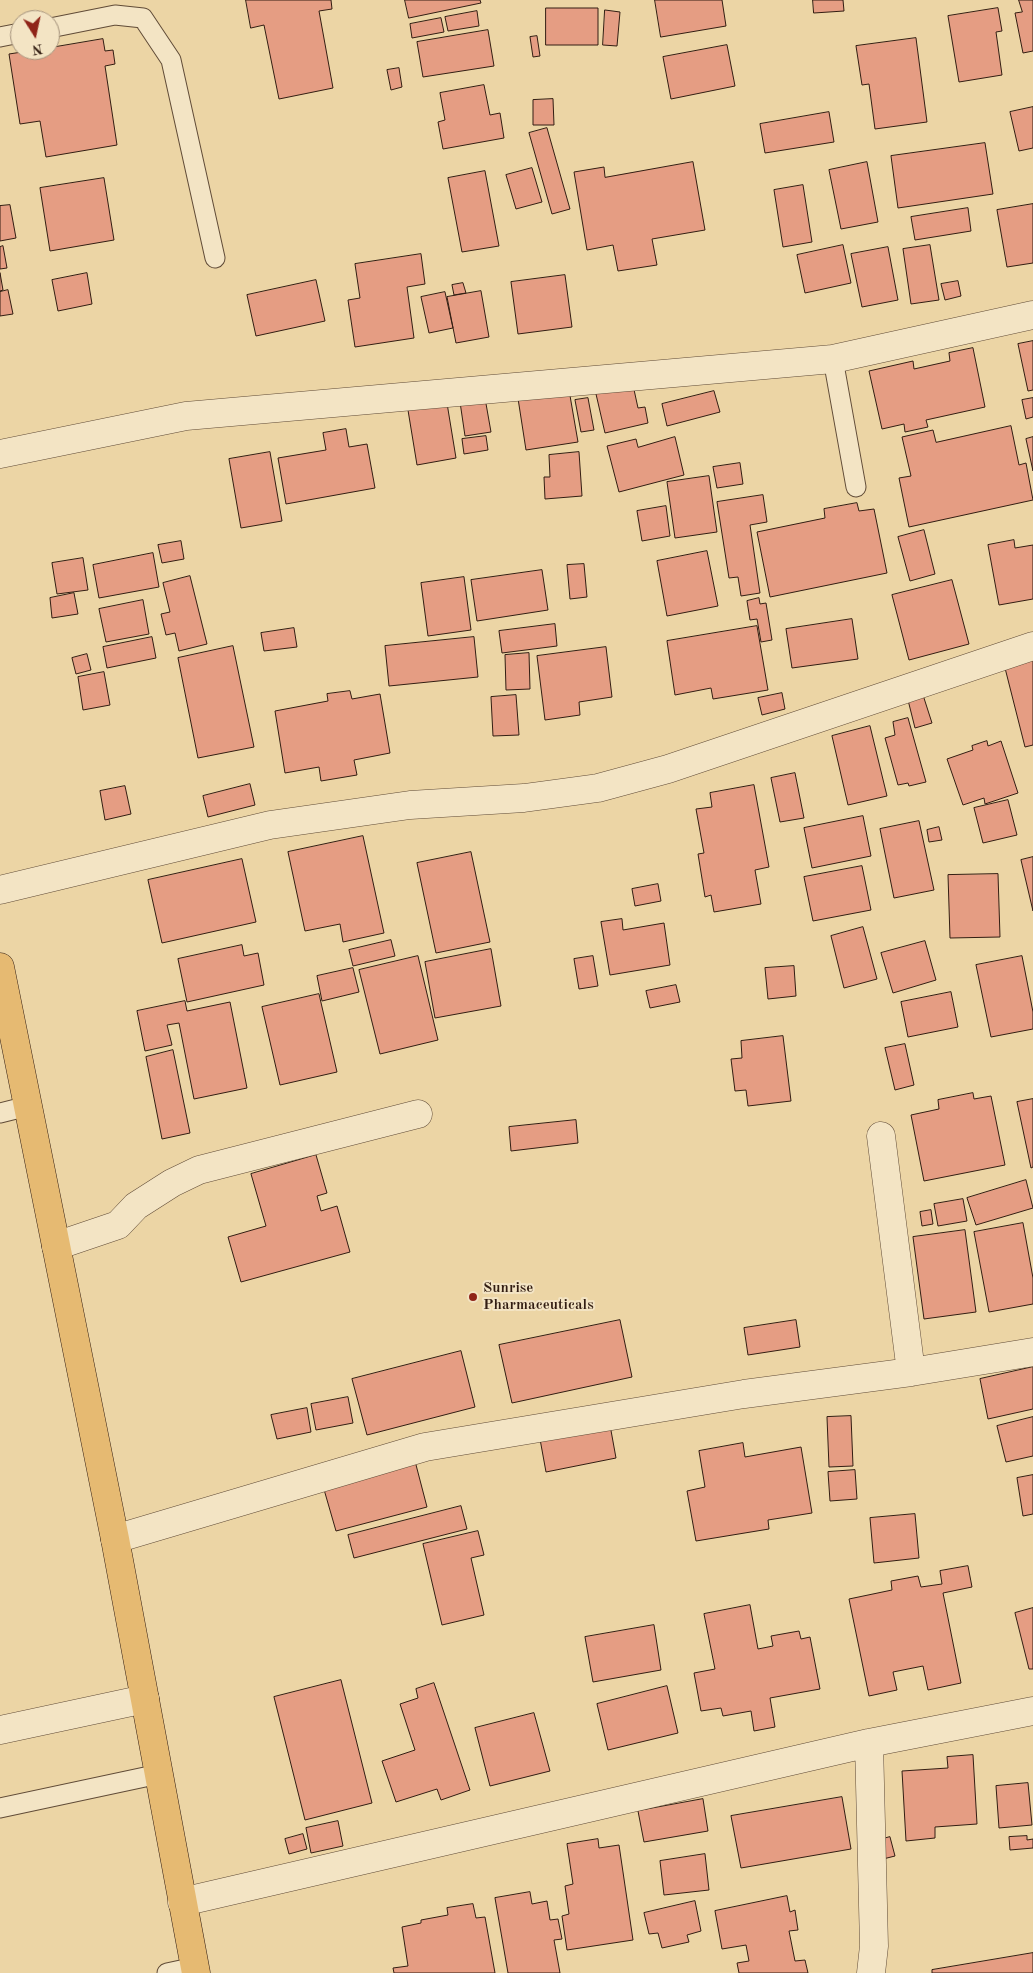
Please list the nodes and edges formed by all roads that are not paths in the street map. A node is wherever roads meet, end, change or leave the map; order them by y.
1 (60, 26) edge
2 (215, 258) dead end
3 (1033, 315) edge
4 (833, 359) junction
5 (0, 454) edge
6 (856, 487) dead end
7 (1033, 646) edge
8 (0, 890) edge
9 (0, 967) edge
10 (28, 1106) junction
11 (0, 1112) edge
12 (418, 1114) dead end
13 (881, 1136) dead end
14 (56, 1246) junction
15 (1033, 1352) edge
16 (911, 1372) junction
17 (115, 1538) junction
18 (146, 1699) junction
19 (1033, 1712) edge
20 (0, 1730) edge
21 (869, 1744) junction
22 (159, 1774) junction
23 (0, 1808) edge
24 (182, 1902) junction
25 (196, 1970) edge
26 (166, 1973) edge
27 (871, 1973) edge

1 - 2 lane
3 - 4 street
4 - 5 street
4 - 6 lane
7 - 8 street
9 - 10 highway
10 - 11 lane
10 - 14 highway
12 - 14 street
13 - 16 street
14 - 17 highway
15 - 16 street
16 - 17 street
17 - 18 highway
18 - 20 street
18 - 22 highway
19 - 21 street
21 - 24 street
21 - 27 street
22 - 23 lane
22 - 24 highway
24 - 25 highway
25 - 26 lane

